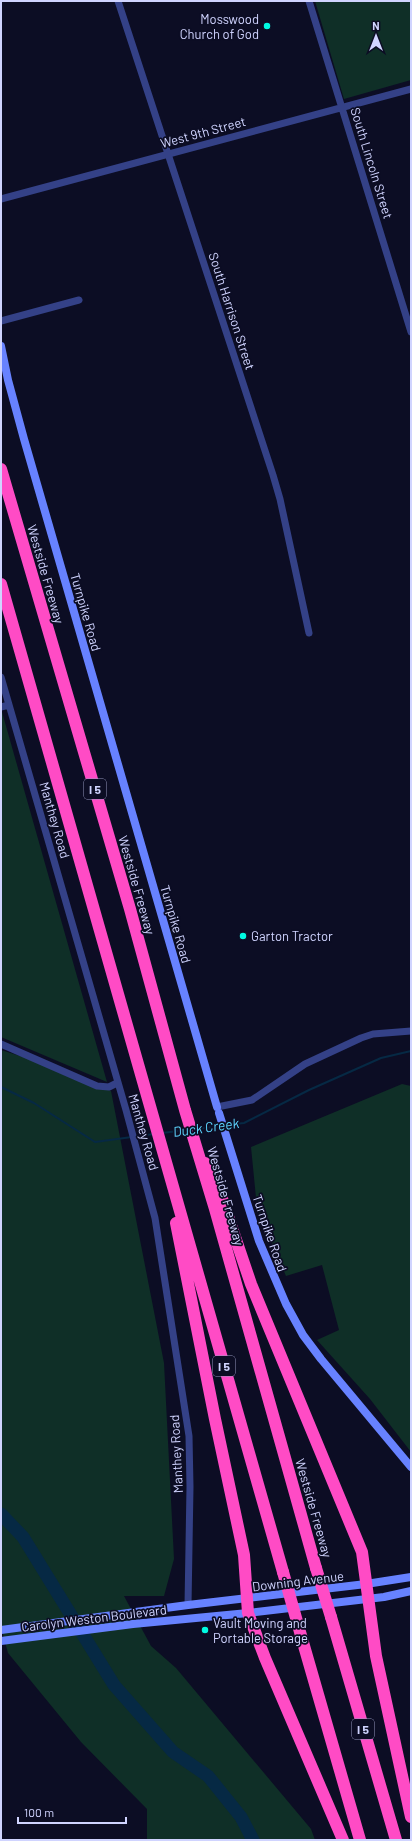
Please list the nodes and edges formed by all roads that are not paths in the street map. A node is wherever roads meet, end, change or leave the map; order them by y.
1 (118, 1) edge
2 (309, 1) edge
3 (411, 89) edge
4 (343, 107) junction
5 (167, 154) junction
6 (1, 199) edge
7 (79, 300) dead end
8 (1, 321) edge
9 (411, 332) edge
10 (1, 346) edge
11 (1, 469) edge
12 (1, 584) edge
13 (309, 633) dead end
14 (1, 677) edge
15 (9, 705) junction
16 (1, 707) edge
17 (411, 1031) edge
18 (1, 1044) edge
19 (117, 1083) junction
20 (218, 1110) junction
21 (199, 1155) junction
22 (176, 1196) junction
23 (411, 1467) edge
24 (411, 1577) edge
25 (366, 1584) junction
26 (411, 1591) edge
27 (247, 1599) junction
28 (368, 1599) junction
29 (188, 1605) junction
30 (248, 1614) junction
31 (190, 1619) joint
32 (133, 1624) junction
33 (5, 1630) edge
34 (1, 1642) edge
35 (411, 1818) edge
36 (343, 1840) edge
37 (360, 1840) edge
38 (396, 1840) edge

1 - 5 street, South Harrison Street
2 - 4 street, South Lincoln Street
3 - 4 street, West 9th Street
4 - 5 street, West 9th Street
4 - 9 street, South Lincoln Street
5 - 6 street, West 9th Street
5 - 13 street, South Harrison Street
7 - 8 street
10 - 20 street, Turnpike Road
11 - 21 highway, Westside Freeway / I 5
12 - 22 highway, I 5
14 - 15 street, Manthey Road
15 - 16 street
15 - 19 street, Manthey Road
17 - 20 street
18 - 19 street
19 - 29 street, Manthey Road
20 - 23 street, Turnpike Road
21 - 25 highway
21 - 38 highway, Westside Freeway / I 5, bridge
22 - 27 highway
22 - 37 highway, I 5, bridge
24 - 25 street, Downing Avenue
25 - 27 street, Downing Avenue
25 - 28 highway
26 - 28 street, Downing Avenue
27 - 29 street, Downing Avenue
27 - 30 highway
28 - 30 street, Downing Avenue
28 - 35 highway
29 - 32 street
29 - 33 street, Carolyn Weston Boulevard
30 - 31 street, Downing Avenue
30 - 36 highway
31 - 32 street, Carolyn Weston Boulevard
32 - 34 street, Carolyn Weston Boulevard

